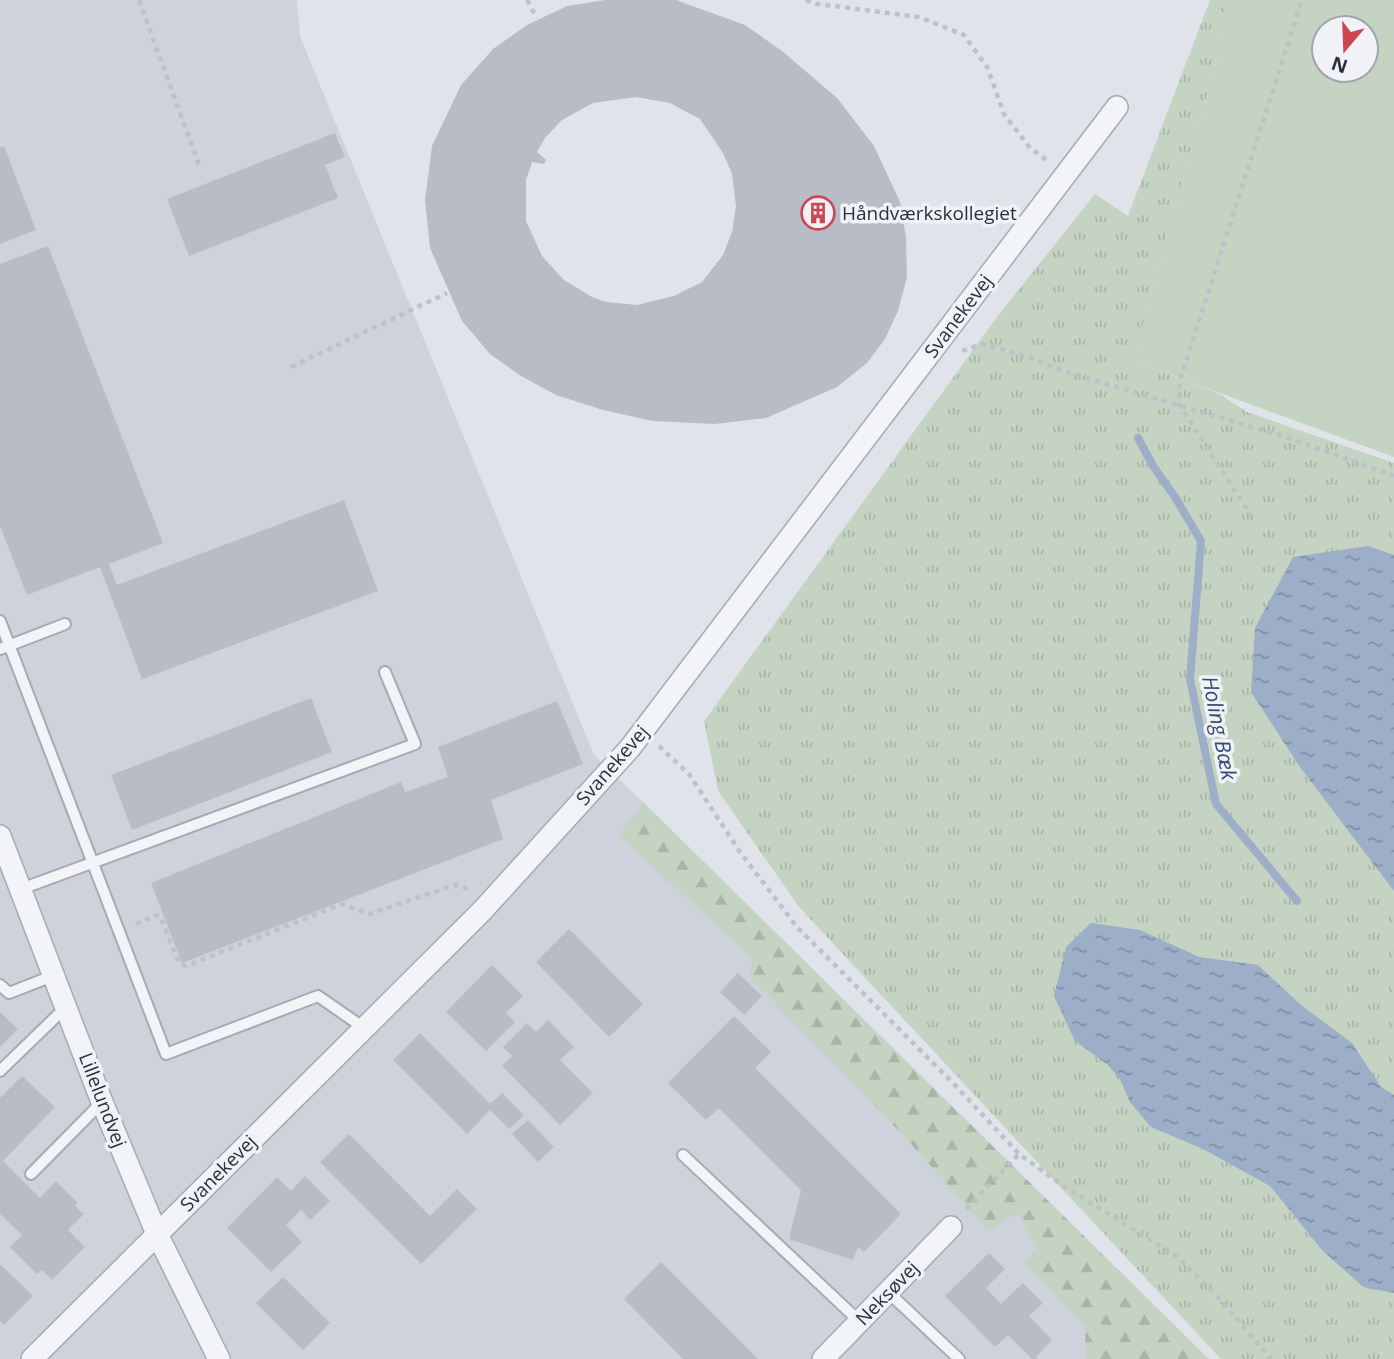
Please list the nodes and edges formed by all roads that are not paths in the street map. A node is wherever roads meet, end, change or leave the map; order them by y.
1 (1117, 107) dead end
2 (0, 621) edge
3 (65, 624) dead end
4 (5, 647) edge
5 (385, 672) dead end
6 (0, 836) edge
7 (93, 862) junction
8 (21, 889) junction
9 (55, 975) junction
10 (0, 985) edge
11 (67, 1006) junction
12 (364, 1028) junction
13 (0, 1071) edge
14 (102, 1102) junction
15 (683, 1155) dead end
16 (31, 1174) dead end
17 (951, 1227) road end
18 (157, 1234) junction
19 (888, 1292) junction
20 (859, 1321) junction
21 (32, 1359) edge
22 (219, 1359) edge
23 (822, 1359) edge
24 (958, 1359) edge

1 - 12 street, Svanekevej
2 - 4 lane
3 - 4 lane
4 - 7 lane
5 - 7 lane
6 - 8 street, Lillelundvej
7 - 8 lane
7 - 12 lane
8 - 9 street, Lillelundvej
9 - 10 lane
9 - 11 street, Lillelundvej
11 - 13 lane
11 - 14 street, Lillelundvej
12 - 18 street, Svanekevej
14 - 16 lane
14 - 18 street, Lillelundvej
15 - 20 lane
17 - 19 street, Neksøvej
18 - 21 street, Svanekevej
18 - 22 street, Lillelundvej
19 - 20 street, Neksøvej
19 - 24 lane
20 - 23 street, Neksøvej

